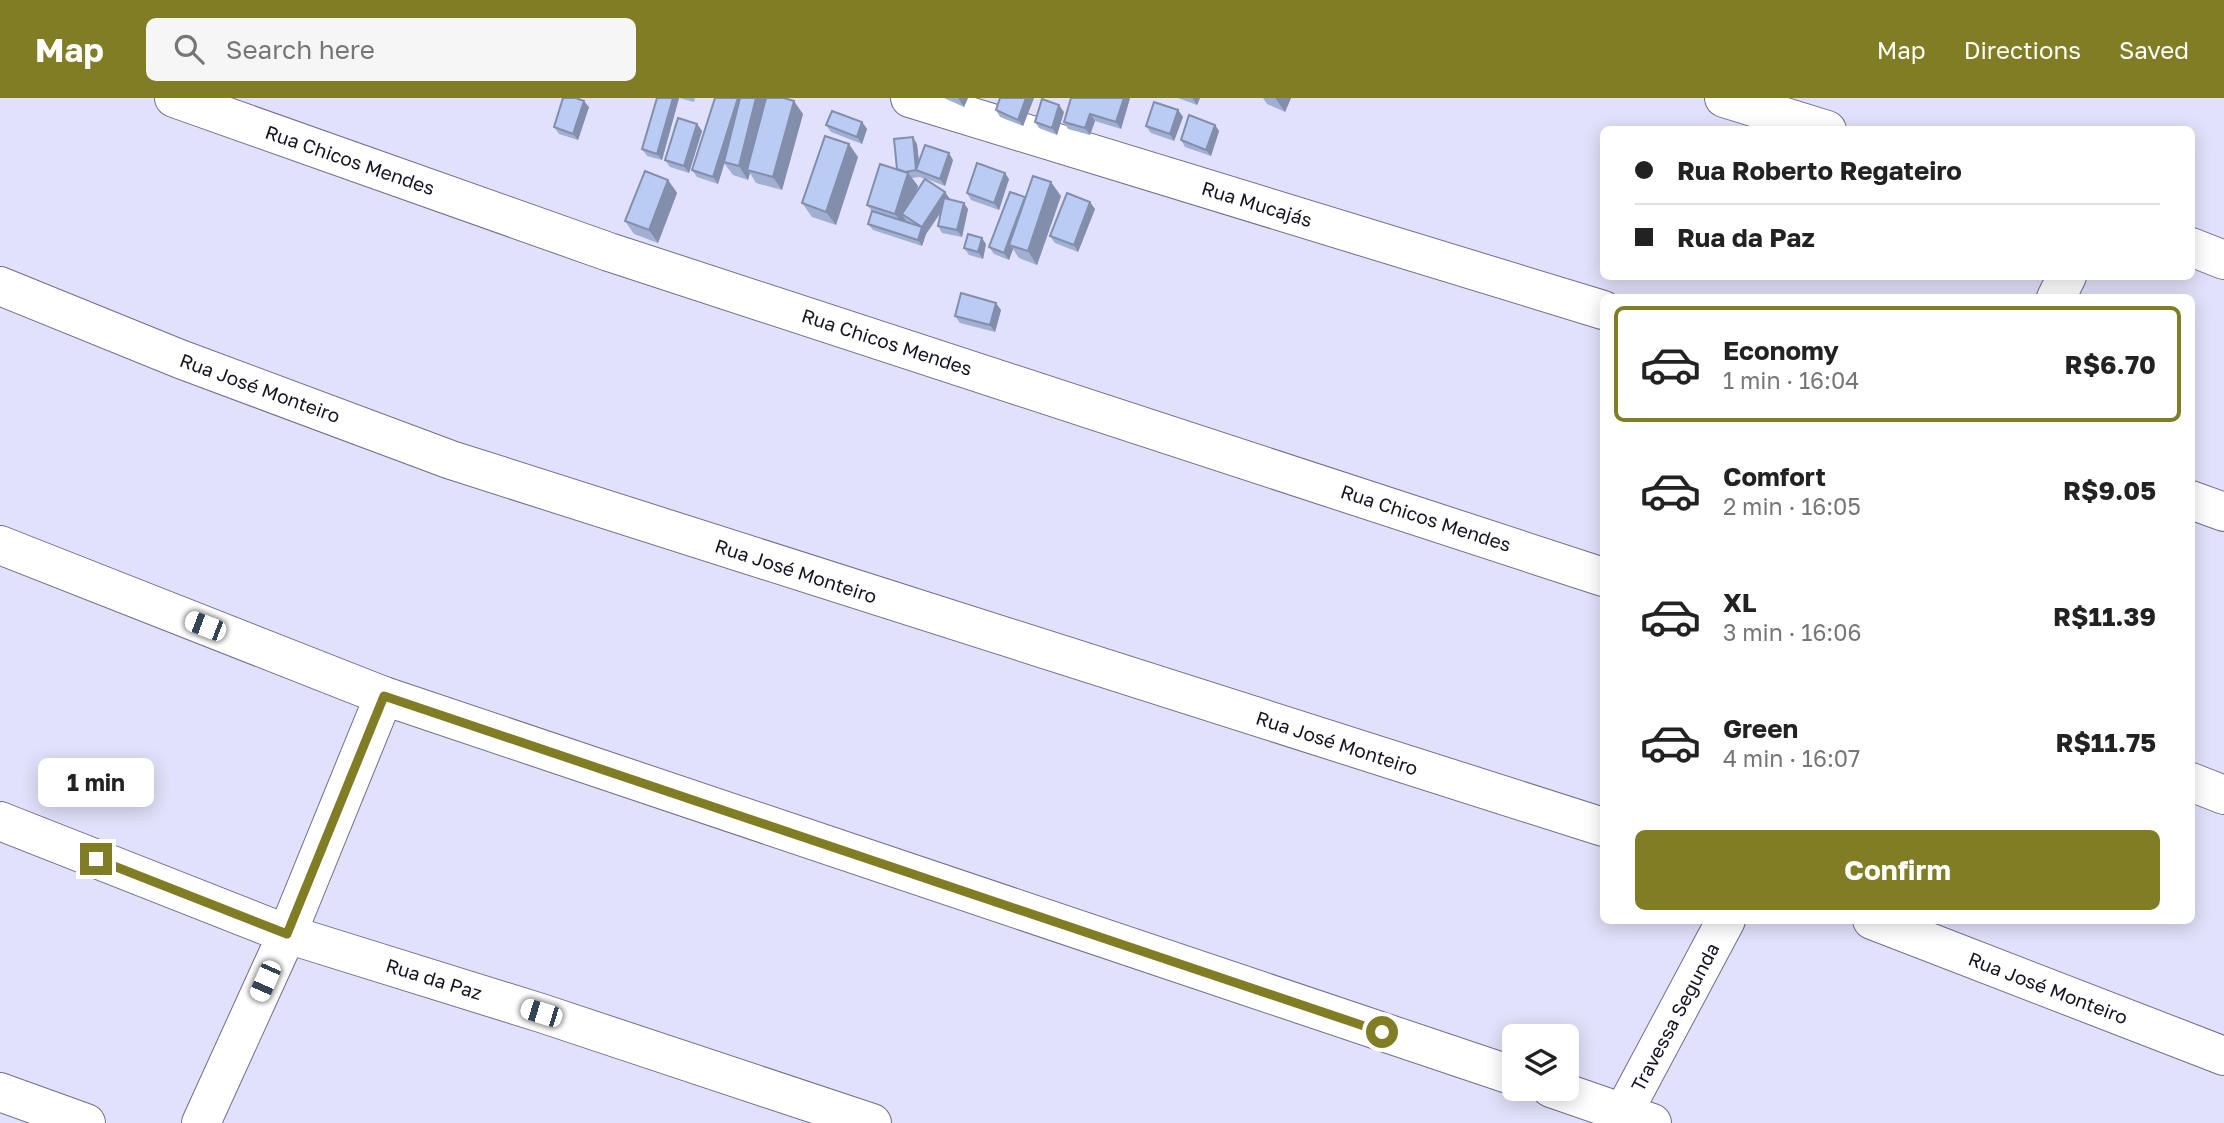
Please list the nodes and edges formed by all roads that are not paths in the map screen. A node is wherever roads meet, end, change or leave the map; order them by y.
1 (174, 98) edge
2 (910, 98) edge
3 (1724, 98) edge
4 (1814, 126) edge
5 (2195, 249) edge
6 (2224, 260) edge
7 (0, 286) edge
8 (1600, 309) edge
9 (2195, 501) edge
10 (2224, 512) edge
11 (0, 545) edge
12 (1600, 576) edge
13 (384, 696) junction
14 (2195, 783) edge
15 (2224, 794) edge
16 (0, 821) edge
17 (1600, 826) edge
18 (1724, 924) edge
19 (1882, 924) edge
20 (287, 934) junction
21 (2224, 1056) edge
22 (1502, 1072) edge
23 (0, 1093) edge
24 (1579, 1098) edge
25 (1637, 1118) edge
26 (86, 1123) edge
27 (201, 1123) edge
28 (872, 1123) edge

1 - 12 street, Rua Chicos Mendes
2 - 8 street, Rua Mucajás
3 - 4 street
5 - 6 street
7 - 17 street, Rua José Monteiro
9 - 10 street
11 - 13 street
13 - 20 street
13 - 22 street
14 - 15 street
16 - 20 street, Rua da Paz
18 - 25 street, Travessa Segunda
19 - 21 street, Rua José Monteiro
20 - 27 street
20 - 28 street, Rua da Paz
23 - 26 street
24 - 25 street

